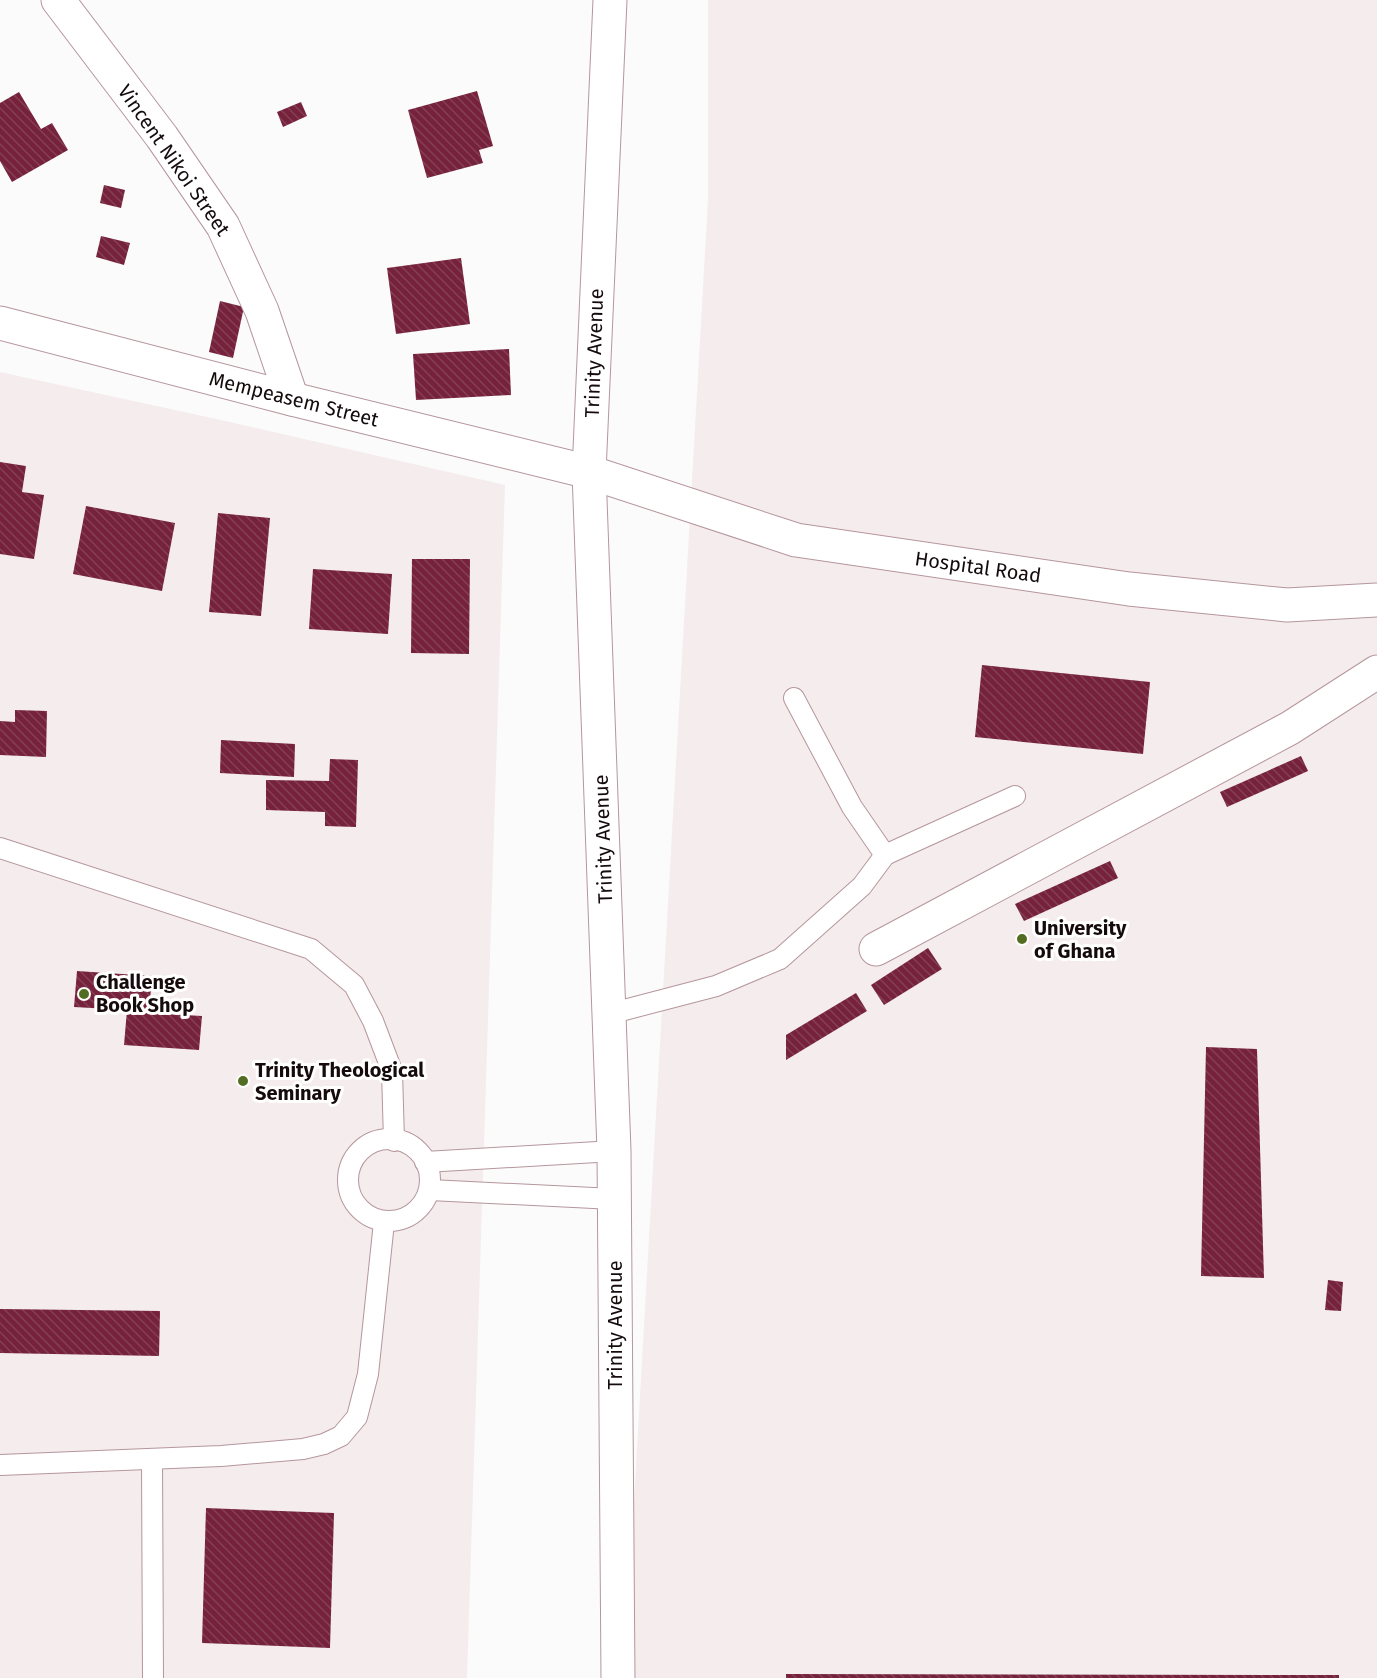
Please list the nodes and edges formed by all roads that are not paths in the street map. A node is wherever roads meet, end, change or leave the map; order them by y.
1 (58, 0) edge
2 (610, 0) edge
3 (0, 323) edge
4 (292, 399) junction
5 (589, 472) junction
6 (1377, 600) edge
7 (1377, 672) edge
8 (794, 698) dead end
9 (1014, 796) dead end
10 (0, 848) edge
11 (885, 855) junction
12 (876, 949) dead end
13 (609, 1014) junction
14 (394, 1141) junction
15 (614, 1151) junction
16 (425, 1162) junction
17 (430, 1190) junction
18 (614, 1198) junction
19 (384, 1222) junction
20 (152, 1459) junction
21 (0, 1465) edge
22 (153, 1678) edge
23 (618, 1678) edge

1 - 4 street, Vincent Nikoi Street
2 - 5 street, Trinity Avenue
3 - 4 street, Mempeasem Street
4 - 5 street, Mempeasem Street
5 - 6 street, Hospital Road
5 - 13 street, Trinity Avenue
7 - 12 street
8 - 11 lane
9 - 11 lane
10 - 14 lane
11 - 13 lane
13 - 15 street, Trinity Avenue
14 - 16 lane
14 - 19 lane
15 - 16 lane
15 - 18 street, Trinity Avenue
16 - 17 lane
17 - 18 lane
17 - 19 lane
18 - 23 street, Trinity Avenue
19 - 20 lane
20 - 21 lane
20 - 22 lane

